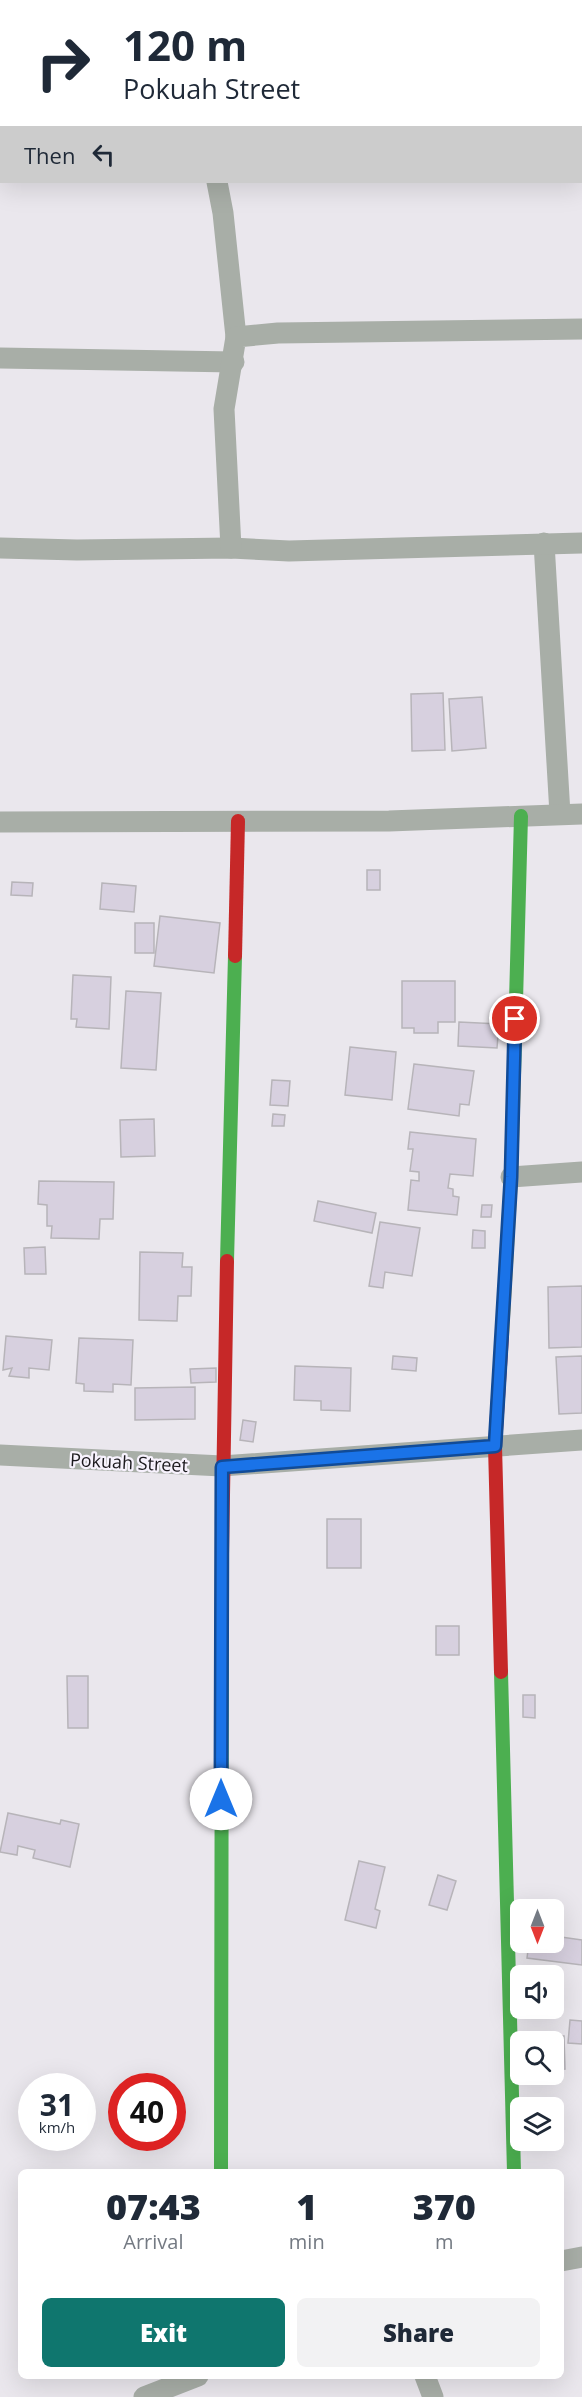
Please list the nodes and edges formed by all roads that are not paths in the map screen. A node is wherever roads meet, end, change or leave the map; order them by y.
1 (217, 183) edge
2 (582, 329) edge
3 (236, 337) junction
4 (0, 358) edge
5 (234, 362) junction
6 (544, 543) junction
7 (582, 543) edge
8 (0, 548) edge
9 (231, 548) junction
10 (560, 814) junction
11 (582, 814) edge
12 (521, 816) junction
13 (238, 821) junction
14 (0, 822) edge
15 (582, 1172) edge
16 (511, 1177) junction
17 (582, 1440) edge
18 (495, 1446) junction
19 (0, 1455) edge
20 (222, 1467) junction
21 (221, 2169) edge
22 (514, 2169) edge
23 (582, 2257) edge
24 (564, 2261) edge
25 (190, 2379) edge
26 (426, 2379) edge
27 (144, 2397) edge
28 (433, 2397) edge

1 - 3 street
2 - 3 street
3 - 5 street
4 - 5 street
5 - 9 street
6 - 7 street
6 - 9 street
6 - 10 street
8 - 9 street
10 - 11 street
10 - 12 street
12 - 13 street
12 - 16 street
13 - 14 street
13 - 20 street
15 - 16 street
16 - 18 street
17 - 18 street, Pokuah Street
18 - 20 street, Pokuah Street
18 - 22 street
19 - 20 street, Pokuah Street
20 - 21 street
23 - 24 street
25 - 27 street
26 - 28 street

